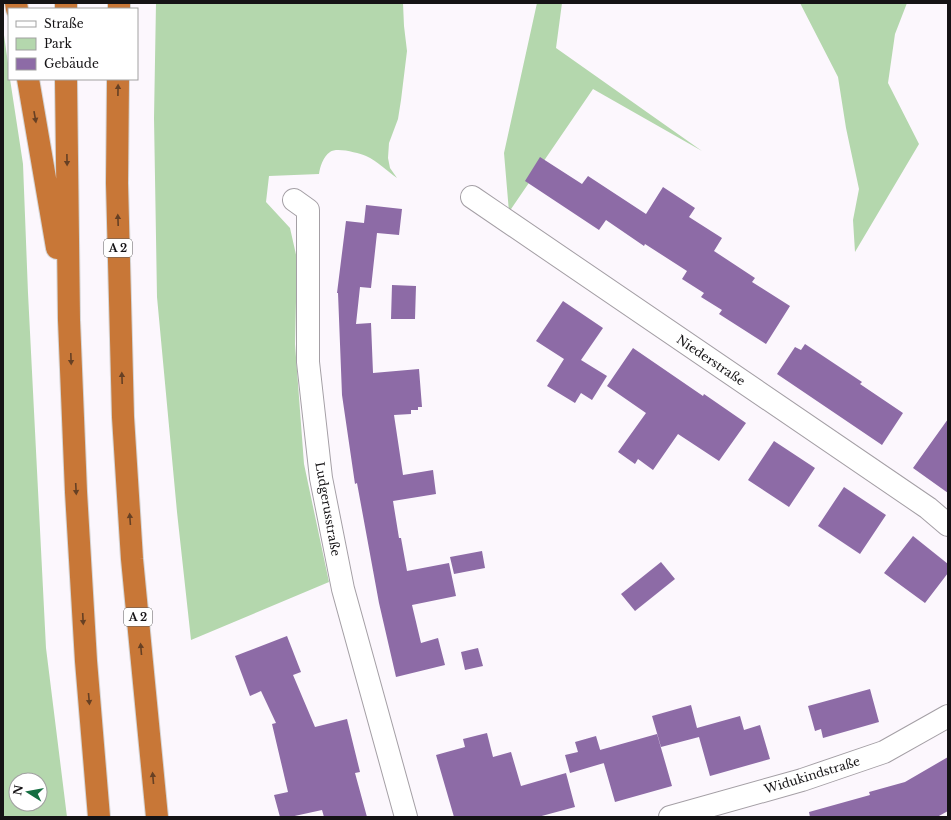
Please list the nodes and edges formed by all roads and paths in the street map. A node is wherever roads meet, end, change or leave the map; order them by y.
1 (28, 80) edge
2 (66, 80) edge
3 (118, 80) edge
4 (472, 197) dead end
5 (294, 200) dead end
6 (69, 320) junction
7 (948, 525) edge
8 (948, 716) edge
9 (99, 817) edge
10 (157, 817) edge
11 (406, 817) edge
12 (670, 817) edge

1 -> 6 highway
2 -> 6 highway
10 -> 3 highway, A 2
4 - 7 street, Niederstraße
5 - 11 street, Ludgerusstraße
6 -> 9 highway
8 - 12 street, Widukindstraße

